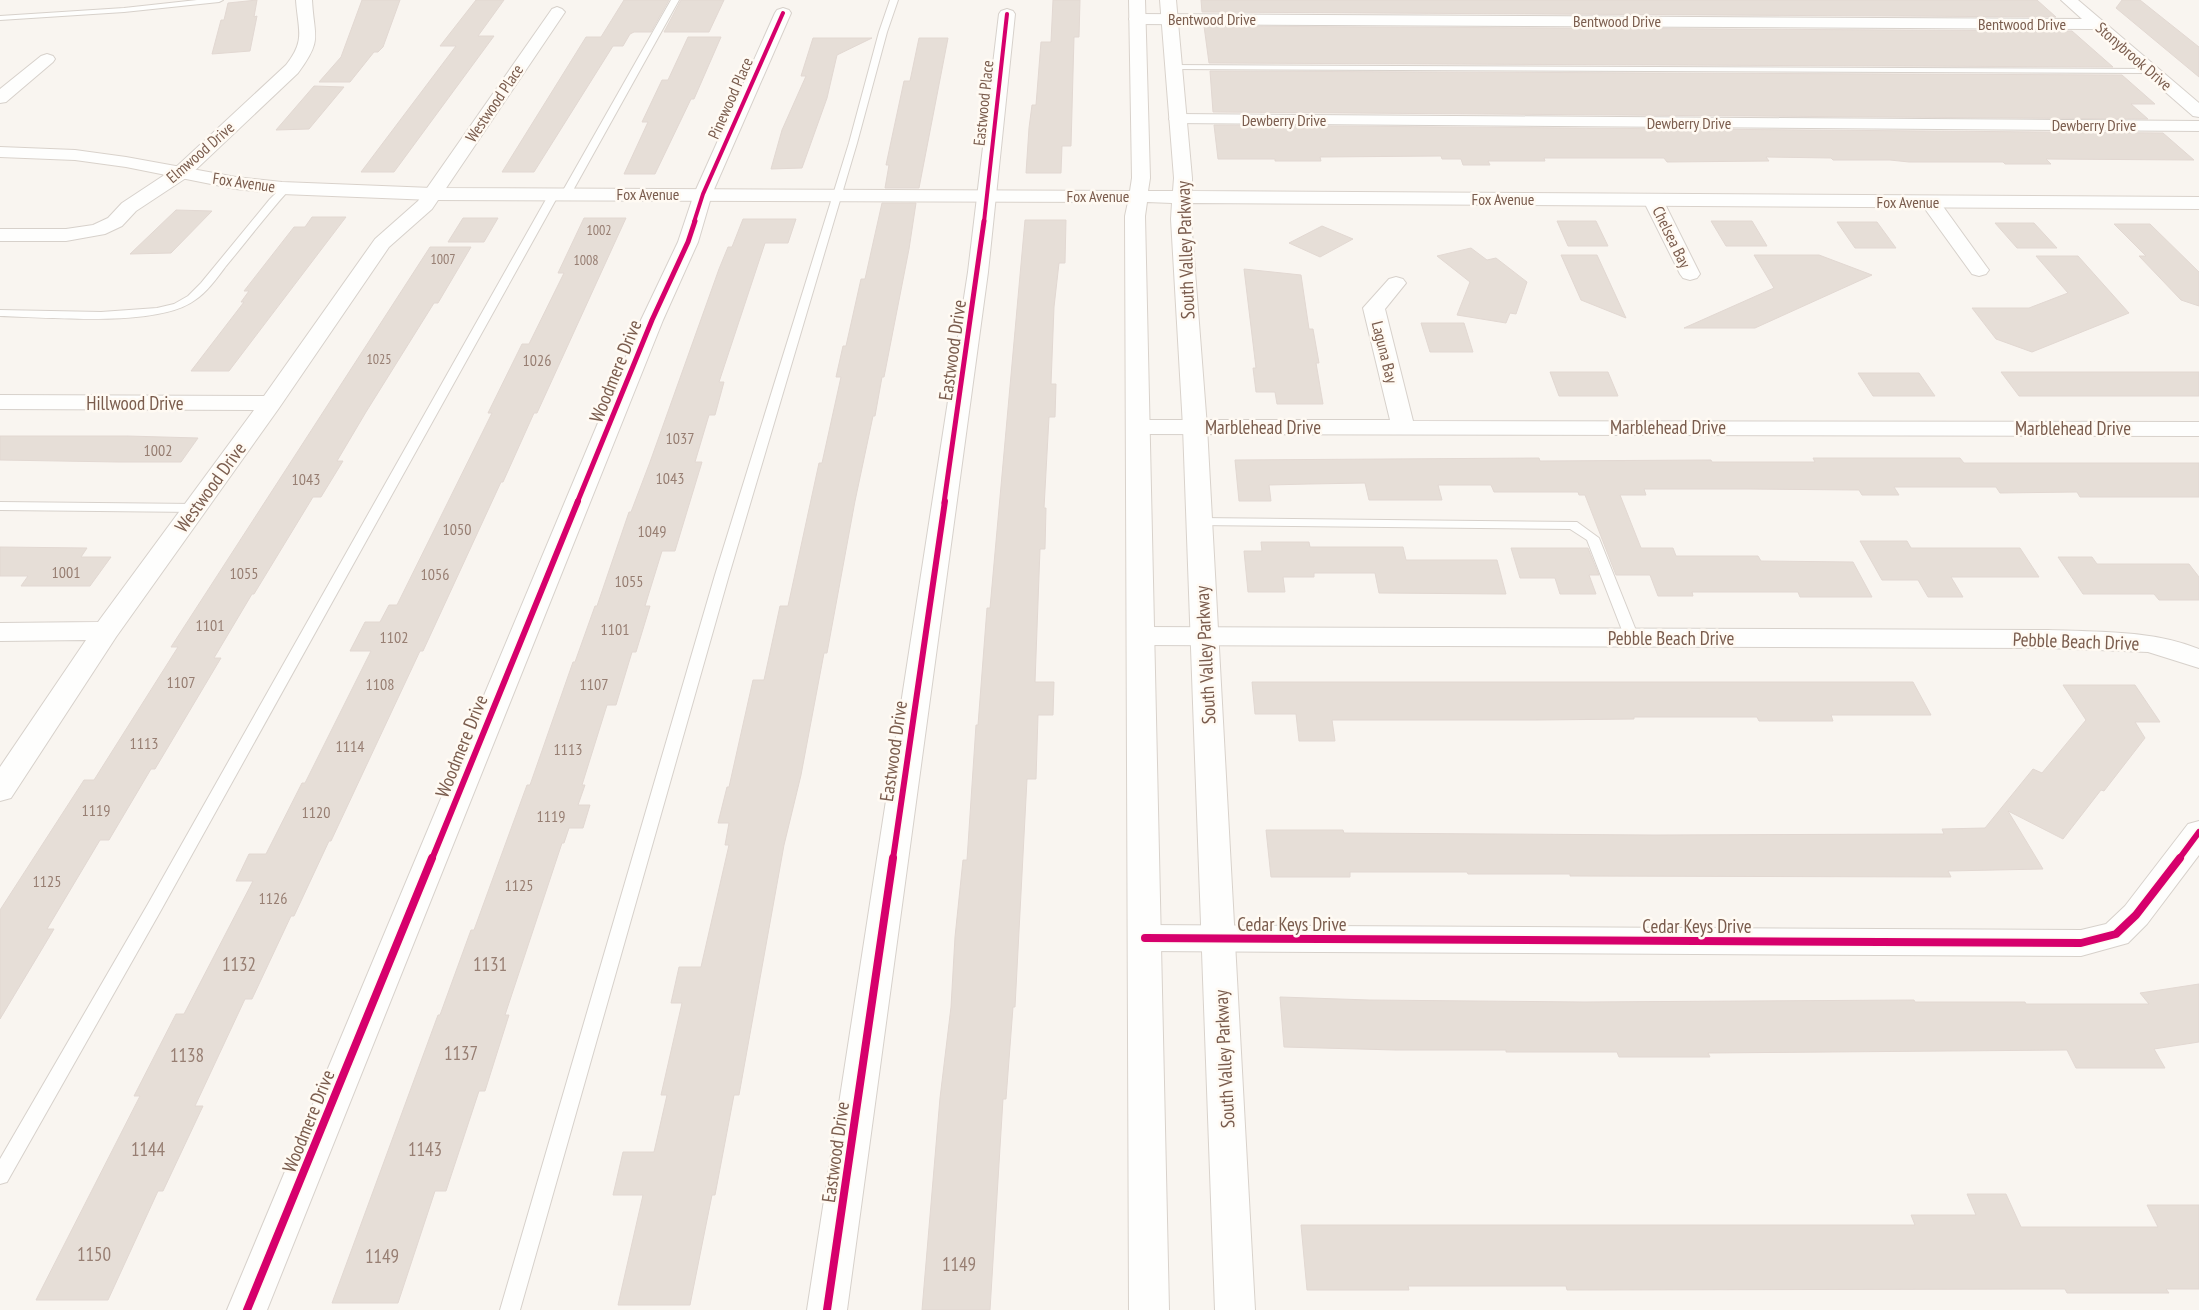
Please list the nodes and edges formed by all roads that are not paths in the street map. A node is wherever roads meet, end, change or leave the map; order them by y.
1 (219, 0) edge
2 (304, 0) edge
3 (675, 0) edge
4 (894, 0) edge
5 (1137, 0) edge
6 (1168, 0) edge
7 (2069, 0) edge
8 (557, 12) dead end
9 (783, 13) dead end
10 (1007, 14) dead end
11 (0, 18) edge
12 (1137, 19) junction
13 (1170, 19) junction
14 (2097, 24) junction
15 (47, 59) dead end
16 (1174, 67) junction
17 (2151, 71) junction
18 (0, 98) edge
19 (2199, 112) edge
20 (1178, 119) junction
21 (2199, 126) edge
22 (0, 152) edge
23 (182, 172) junction
24 (286, 188) junction
25 (432, 194) junction
26 (560, 194) junction
27 (703, 194) junction
28 (837, 195) junction
29 (987, 196) junction
30 (1138, 196) junction
31 (1182, 197) junction
32 (1653, 200) junction
33 (1930, 202) junction
34 (2199, 203) edge
35 (0, 235) edge
36 (1979, 270) dead end
37 (1690, 274) dead end
38 (1396, 283) dead end
39 (0, 313) edge
40 (0, 402) edge
41 (271, 403) junction
42 (1138, 427) junction
43 (1195, 427) junction
44 (1403, 427) junction
45 (2199, 429) edge
46 (0, 506) edge
47 (196, 508) junction
48 (1199, 522) junction
49 (0, 632) edge
50 (106, 632) junction
51 (1141, 636) junction
52 (1204, 637) junction
53 (1632, 638) junction
54 (2199, 659) edge
55 (2, 785) edge
56 (2199, 832) edge
57 (1144, 938) junction
58 (1218, 938) junction
59 (0, 1176) edge
60 (247, 1310) edge
61 (510, 1310) edge
62 (827, 1310) edge
63 (1149, 1310) edge
64 (1235, 1310) edge

1 - 11 lane
2 - 23 street, Elmwood Drive
3 - 26 lane
4 - 28 lane
5 - 12 street
6 - 13 street, South Valley Parkway
7 - 14 street, Stonybrook Drive
8 - 25 street, Westwood Place
9 - 27 street, Pinewood Place
10 - 29 street, Eastwood Place
12 - 13 street, Bentwood Drive
12 - 30 street
13 - 14 street, Bentwood Drive
13 - 16 street, South Valley Parkway
14 - 17 street, Stonybrook Drive
15 - 18 street
16 - 17 lane
16 - 20 street, South Valley Parkway
17 - 19 street, Stonybrook Drive
20 - 21 street, Dewberry Drive
20 - 31 street, South Valley Parkway
22 - 23 street, Fox Avenue
23 - 24 street, Fox Avenue
23 - 35 street, Elmwood Drive
24 - 25 street, Fox Avenue
24 - 39 lane
25 - 26 street, Fox Avenue
25 - 41 street, Westwood Drive
26 - 27 street, Fox Avenue
26 - 59 lane
27 - 28 street, Fox Avenue
27 - 60 street, Woodmere Drive
28 - 29 street, Fox Avenue
28 - 61 lane
29 - 30 street, Fox Avenue
29 - 62 street, Eastwood Drive
30 - 31 street, Fox Avenue
30 - 42 street
31 - 32 street, Fox Avenue
31 - 43 street, South Valley Parkway
32 - 33 street, Fox Avenue
32 - 37 street, Chelsea Bay
33 - 34 street, Fox Avenue
33 - 36 street
38 - 44 street, Laguna Bay
40 - 41 street, Hillwood Drive
41 - 47 street, Westwood Drive
42 - 43 street, Marblehead Drive
42 - 51 street
43 - 44 street, Marblehead Drive
43 - 48 street, South Valley Parkway
44 - 45 street, Marblehead Drive
46 - 47 lane
47 - 50 street, Westwood Drive
48 - 52 street, South Valley Parkway
48 - 53 lane
49 - 50 street
50 - 55 street, Westwood Drive
51 - 52 street, Pebble Beach Drive
51 - 57 street
52 - 53 street, Pebble Beach Drive
52 - 58 street, South Valley Parkway
53 - 54 street, Pebble Beach Drive
56 - 58 street, Cedar Keys Drive
57 - 58 street, Cedar Keys Drive
57 - 63 street
58 - 64 street, South Valley Parkway

